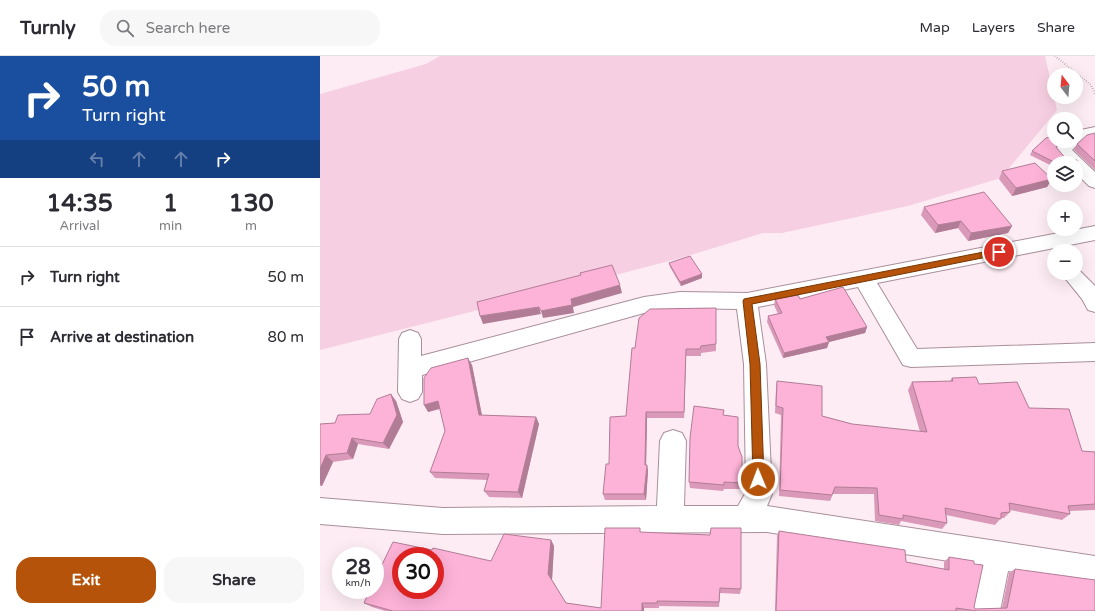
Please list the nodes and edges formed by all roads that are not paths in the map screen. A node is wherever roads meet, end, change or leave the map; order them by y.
1 (1095, 132) edge
2 (1083, 134) edge
3 (1065, 148) edge
4 (1095, 182) edge
5 (1095, 233) edge
6 (1063, 244) edge
7 (1047, 249) edge
8 (864, 279) junction
9 (1077, 280) edge
10 (747, 301) junction
11 (1095, 304) edge
12 (410, 339) dead end
13 (1095, 352) edge
14 (409, 369) junction
15 (410, 392) dead end
16 (673, 442) dead end
17 (320, 511) edge
18 (746, 519) junction
19 (670, 520) junction
20 (996, 556) junction
21 (1095, 570) edge
22 (985, 611) edge

1 - 2 street
3 - 4 street
5 - 6 street
7 - 8 street
8 - 10 street
8 - 13 street
9 - 11 street
10 - 14 street
10 - 18 street
12 - 14 street
14 - 15 street
16 - 19 street
17 - 19 street
18 - 19 street
18 - 20 street
20 - 21 street
20 - 22 street

